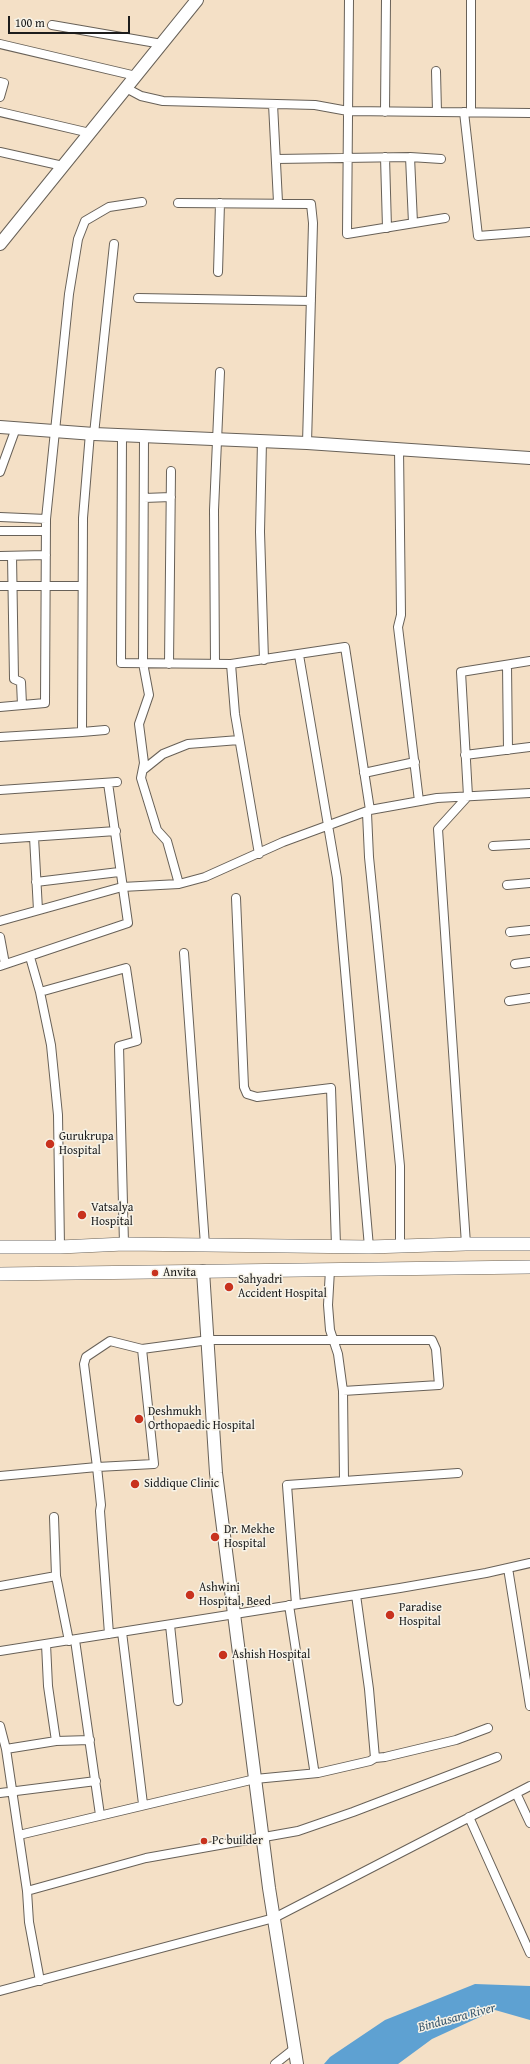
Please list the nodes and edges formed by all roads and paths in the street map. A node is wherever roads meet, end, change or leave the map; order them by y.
1 (197, 0) edge
2 (348, 0) edge
3 (386, 0) edge
4 (471, 0) edge
5 (52, 25) dead end
6 (0, 44) edge
7 (162, 44) junction
8 (436, 72) dead end
9 (136, 76) junction
10 (0, 82) edge
11 (126, 88) junction
12 (0, 97) edge
13 (273, 104) junction
14 (0, 112) edge
15 (348, 112) junction
16 (385, 112) junction
17 (437, 112) junction
18 (467, 112) junction
19 (530, 112) edge
20 (90, 133) junction
21 (0, 152) edge
22 (385, 156) junction
23 (348, 157) junction
24 (410, 157) junction
25 (276, 159) junction
26 (442, 159) dead end
27 (63, 166) junction
28 (142, 202) dead end
29 (278, 202) junction
30 (178, 203) dead end
31 (220, 203) junction
32 (445, 218) dead end
33 (413, 223) junction
34 (387, 228) junction
35 (530, 232) edge
36 (0, 244) edge
37 (114, 244) dead end
38 (218, 272) dead end
39 (138, 298) dead end
40 (311, 301) junction
41 (220, 372) dead end
42 (0, 427) edge
43 (16, 428) junction
44 (54, 430) junction
45 (92, 434) junction
46 (122, 435) junction
47 (144, 436) junction
48 (217, 439) junction
49 (262, 441) junction
50 (307, 443) junction
51 (399, 449) junction
52 (530, 458) edge
53 (171, 471) dead end
54 (0, 472) edge
55 (171, 497) junction
56 (144, 498) junction
57 (0, 516) edge
58 (46, 519) junction
59 (0, 531) edge
60 (46, 531) junction
61 (46, 555) junction
62 (0, 556) edge
63 (12, 556) junction
64 (12, 585) junction
65 (0, 586) edge
66 (46, 586) junction
67 (82, 586) junction
68 (299, 655) junction
69 (264, 660) junction
70 (530, 661) edge
71 (142, 664) junction
72 (169, 664) junction
73 (215, 664) junction
74 (231, 664) junction
75 (507, 665) junction
76 (22, 705) junction
77 (0, 707) edge
78 (105, 730) dead end
79 (82, 732) junction
80 (0, 737) edge
81 (239, 740) junction
82 (530, 747) edge
83 (508, 750) junction
84 (465, 755) junction
85 (415, 762) junction
86 (142, 770) junction
87 (364, 773) junction
88 (0, 790) edge
89 (530, 794) edge
90 (468, 796) junction
91 (419, 801) junction
92 (368, 811) junction
93 (328, 825) junction
94 (116, 831) junction
95 (34, 837) junction
96 (0, 839) edge
97 (530, 844) edge
98 (493, 846) dead end
99 (259, 854) junction
100 (120, 872) junction
101 (36, 882) junction
102 (530, 883) edge
103 (179, 884) junction
104 (507, 885) dead end
105 (122, 887) junction
106 (236, 898) dead end
107 (38, 910) junction
108 (0, 922) edge
109 (530, 930) edge
110 (510, 932) dead end
111 (0, 937) edge
112 (184, 953) dead end
113 (30, 957) junction
114 (530, 962) edge
115 (515, 964) dead end
116 (3, 965) edge
117 (40, 992) junction
118 (530, 998) edge
119 (509, 1001) dead end
120 (124, 1244) junction
121 (466, 1244) junction
122 (530, 1244) edge
123 (204, 1245) junction
124 (336, 1246) junction
125 (0, 1247) edge
126 (60, 1247) junction
127 (400, 1247) junction
128 (370, 1248) junction
129 (530, 1267) edge
130 (330, 1270) junction
131 (203, 1272) junction
132 (0, 1274) edge
133 (208, 1340) junction
134 (333, 1340) junction
135 (142, 1349) junction
136 (343, 1391) junction
137 (97, 1467) junction
138 (458, 1473) dead end
139 (0, 1476) edge
140 (344, 1480) junction
141 (54, 1517) dead end
142 (530, 1563) edge
143 (508, 1568) junction
144 (56, 1576) junction
145 (0, 1586) edge
146 (356, 1595) junction
147 (292, 1605) junction
148 (234, 1614) junction
149 (170, 1625) junction
150 (122, 1632) junction
151 (110, 1634) junction
152 (72, 1640) junction
153 (46, 1644) junction
154 (0, 1651) edge
155 (178, 1701) dead end
156 (530, 1706) edge
157 (0, 1726) edge
158 (488, 1728) dead end
159 (90, 1740) junction
160 (56, 1741) junction
161 (6, 1749) junction
162 (497, 1757) dead end
163 (375, 1758) junction
164 (314, 1769) dead end
165 (255, 1779) junction
166 (96, 1782) junction
167 (530, 1786) edge
168 (12, 1791) junction
169 (0, 1793) edge
170 (516, 1793) junction
171 (143, 1804) junction
172 (100, 1815) junction
173 (469, 1818) junction
174 (530, 1823) edge
175 (19, 1835) junction
176 (262, 1838) junction
177 (27, 1891) junction
178 (274, 1918) junction
179 (530, 1953) edge
180 (40, 1980) junction
181 (0, 1991) edge
182 (294, 2049) junction
183 (275, 2064) edge
184 (298, 2064) edge

1 - 7 street
2 - 15 street
3 - 16 street
4 - 18 street
5 - 7 street
6 - 9 street
7 - 9 street
8 - 17 street
9 - 11 street
10 - 12 street
11 - 13 street
11 - 20 street
13 - 15 street
13 - 25 street
14 - 20 street
15 - 16 street
15 - 23 street
16 - 17 street
17 - 18 street
18 - 19 street
18 - 35 street
20 - 27 street
21 - 27 street
22 - 23 street
22 - 24 street
22 - 34 street
23 - 25 street
23 - 34 street
24 - 26 street
24 - 33 street
25 - 29 street
27 - 36 street
28 - 44 street
29 - 31 street
29 - 40 street
30 - 31 street
31 - 38 street
32 - 33 street
33 - 34 street
37 - 45 street
39 - 40 street
40 - 50 street
41 - 48 street
42 - 43 street
43 - 44 street
43 - 54 street
44 - 45 street
44 - 58 street
45 - 46 street
45 - 67 street
46 - 47 street
46 - 71 street
47 - 48 street
47 - 56 street
48 - 49 street
48 - 73 street
49 - 50 street
49 - 69 street
50 - 51 street
51 - 52 street
51 - 85 street
53 - 55 street
55 - 56 street
55 - 72 street
56 - 71 street
57 - 58 street
58 - 60 street
59 - 60 street
60 - 61 street
61 - 63 street
61 - 66 street
62 - 63 street
63 - 64 street
64 - 65 street
64 - 66 street
64 - 76 street
66 - 67 street
66 - 76 street
67 - 79 street
68 - 69 street
68 - 87 street
68 - 93 street
69 - 74 street
70 - 75 street
71 - 72 street
71 - 86 street
72 - 73 street
73 - 74 street
74 - 81 street
75 - 83 street
75 - 84 street
76 - 77 street
78 - 79 street
79 - 80 street
81 - 86 street
81 - 99 street
82 - 83 street
83 - 84 street
84 - 90 street
85 - 87 street
85 - 91 street
86 - 103 street
87 - 92 street
88 - 94 street
89 - 90 street
90 - 91 street
90 - 121 street
91 - 92 street
92 - 93 street
92 - 127 street
93 - 99 street
93 - 128 street
94 - 95 street
94 - 100 street
95 - 96 street
95 - 101 street
97 - 98 street
99 - 103 street
100 - 101 street
100 - 105 street
101 - 107 street
102 - 104 street
103 - 105 street
105 - 107 street
105 - 113 street
106 - 124 street
107 - 108 street
109 - 110 street
111 - 116 street
112 - 123 street
113 - 116 street
113 - 117 street
114 - 115 street
117 - 120 street
117 - 126 street
118 - 119 street
120 - 123 main road
120 - 126 main road
121 - 122 main road
121 - 127 main road
123 - 124 main road
124 - 128 main road
125 - 126 main road
127 - 128 main road
129 - 130 main road
130 - 131 main road
130 - 134 street
131 - 132 main road
131 - 133 street
133 - 134 street
133 - 135 street
133 - 148 street
134 - 136 street
134 - 136 street
135 - 137 street
135 - 137 street
136 - 140 street
137 - 139 street
137 - 151 street
138 - 140 street
140 - 147 street
141 - 144 street
142 - 143 street
143 - 146 street
143 - 156 street
144 - 145 street
144 - 152 street
146 - 147 street
146 - 163 street
147 - 148 street
147 - 164 street
148 - 149 street
148 - 165 street
149 - 150 street
149 - 155 street
150 - 151 street
150 - 171 street
151 - 152 street
152 - 153 street
152 - 159 street
153 - 154 street
153 - 160 street
157 - 161 street
158 - 163 street
159 - 160 street
159 - 166 street
160 - 161 street
161 - 168 street
162 - 176 street
163 - 165 street
165 - 171 street
165 - 176 street
166 - 168 street
166 - 172 street
167 - 170 street
168 - 169 street
168 - 175 street
170 - 173 street
170 - 174 street
171 - 172 street
172 - 175 street
173 - 178 street
173 - 179 street
175 - 177 street
176 - 177 street
176 - 178 street
177 - 180 street
178 - 180 street
178 - 182 street
180 - 181 street
182 - 183 street
182 - 184 street

